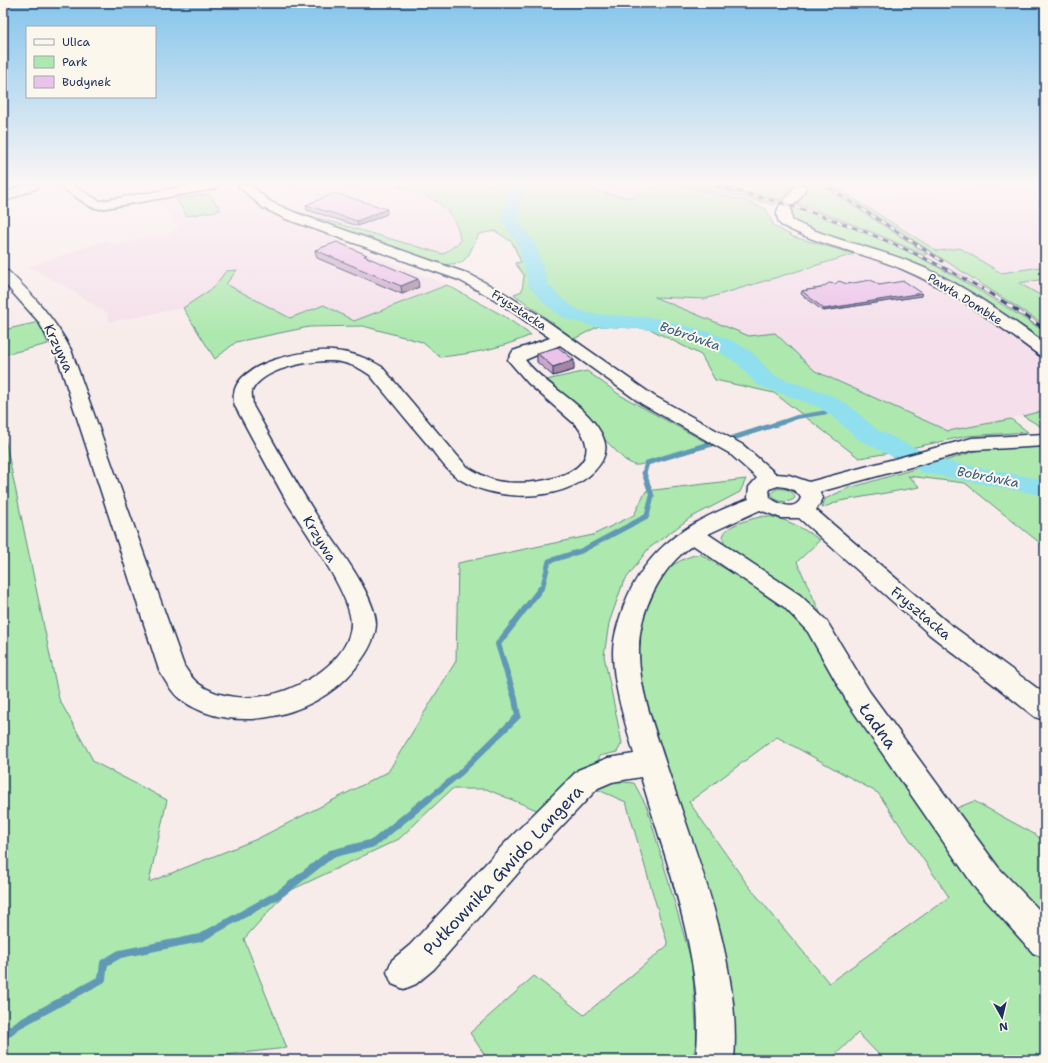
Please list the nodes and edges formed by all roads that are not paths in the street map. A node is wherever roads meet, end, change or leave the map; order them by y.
1 (343, 235) edge
2 (809, 235) edge
3 (3, 274) edge
4 (562, 339) junction
5 (1045, 351) edge
6 (1045, 440) edge
7 (771, 480) junction
8 (804, 500) junction
9 (762, 502) junction
10 (692, 534) junction
11 (1045, 709) edge
12 (651, 763) junction
13 (1045, 941) edge
14 (404, 972) dead end
15 (715, 1060) edge

1 - 4 street, Frysztacka
2 - 5 street, Pawła Dombke
3 - 4 street, Krzywa
4 - 7 street, Frysztacka
6 - 8 street
7 - 8 street
7 - 9 street
8 - 9 street
8 - 11 street, Frysztacka
9 - 10 street
10 - 12 street
10 - 13 street, Ładna
12 - 14 street, Pułkownika Gwido Langera
12 - 15 street

